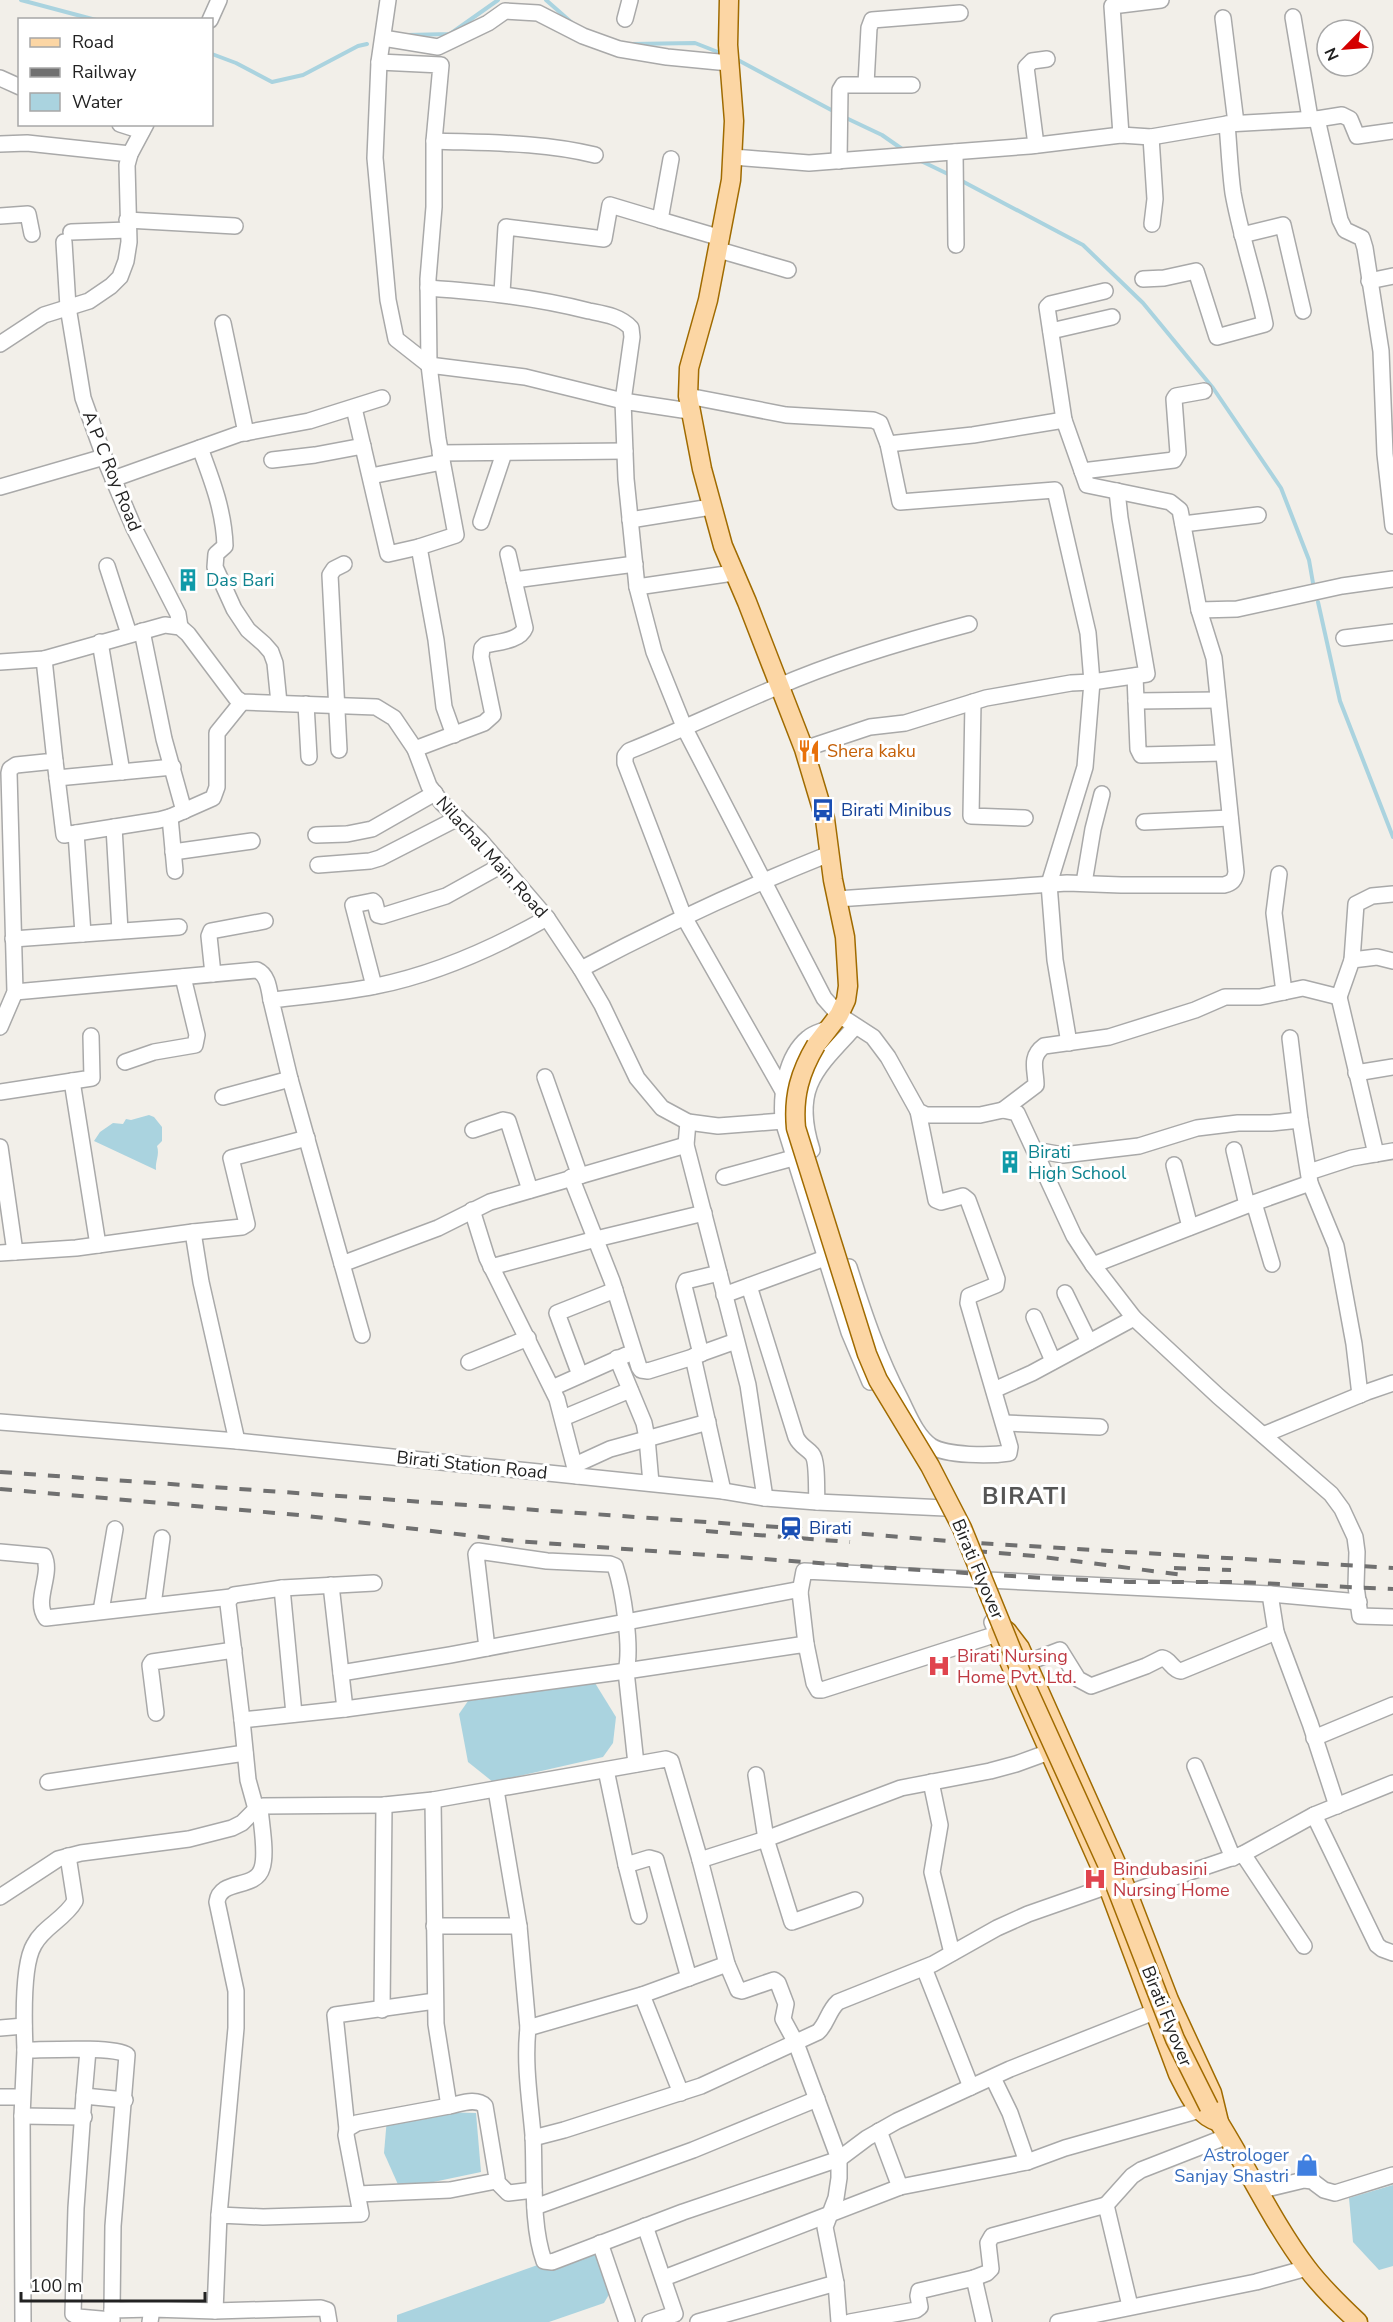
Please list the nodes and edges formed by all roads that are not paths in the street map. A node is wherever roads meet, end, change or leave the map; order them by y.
1 (219, 0) edge
2 (388, 0) edge
3 (630, 0) edge
4 (729, 0) edge
5 (1161, 0) edge
6 (1112, 3) edge
7 (960, 14) dead end
8 (1293, 17) dead end
9 (211, 18) edge
10 (1223, 18) dead end
11 (625, 19) dead end
12 (382, 38) junction
13 (728, 59) junction
14 (1047, 59) dead end
15 (379, 62) junction
16 (0, 78) edge
17 (866, 84) junction
18 (912, 84) dead end
19 (18, 86) edge
20 (1314, 119) junction
21 (1231, 124) junction
22 (144, 128) edge
23 (1393, 131) edge
24 (1121, 135) junction
25 (1151, 137) junction
26 (434, 141) junction
27 (0, 144) edge
28 (1036, 145) junction
29 (955, 152) junction
30 (130, 154) junction
31 (595, 155) dead end
32 (733, 157) junction
33 (671, 159) dead end
34 (838, 161) junction
35 (0, 216) edge
36 (660, 220) junction
37 (1152, 224) dead end
38 (128, 225) junction
39 (235, 226) dead end
40 (32, 234) dead end
41 (1242, 235) junction
42 (720, 244) junction
43 (956, 244) dead end
44 (788, 270) dead end
45 (1393, 276) edge
46 (1143, 279) dead end
47 (1369, 281) junction
48 (428, 288) junction
49 (1105, 291) dead end
50 (502, 293) junction
51 (68, 307) junction
52 (1303, 311) dead end
53 (1112, 317) dead end
54 (223, 323) dead end
55 (1051, 331) junction
56 (2, 338) edge
57 (429, 365) junction
58 (1204, 391) dead end
59 (382, 398) dead end
60 (623, 401) junction
61 (688, 404) junction
62 (354, 408) junction
63 (1064, 420) junction
64 (246, 433) junction
65 (888, 444) junction
66 (363, 446) junction
67 (200, 448) junction
68 (625, 451) junction
69 (504, 453) junction
70 (104, 457) junction
71 (441, 458) junction
72 (272, 460) dead end
73 (1082, 471) junction
74 (371, 476) junction
75 (113, 479) junction
76 (0, 488) edge
77 (1117, 491) junction
78 (711, 507) junction
79 (1258, 515) dead end
80 (630, 520) junction
81 (1393, 520) edge
82 (480, 522) dead end
83 (1183, 524) junction
84 (1393, 526) edge
85 (419, 547) junction
86 (508, 554) dead end
87 (344, 564) dead end
88 (635, 564) junction
89 (107, 566) dead end
90 (733, 573) junction
91 (1393, 579) edge
92 (514, 580) junction
93 (637, 587) junction
94 (1200, 610) junction
95 (969, 624) dead end
96 (180, 627) junction
97 (136, 632) junction
98 (1393, 632) edge
99 (1344, 638) dead end
100 (100, 642) junction
101 (44, 659) junction
102 (0, 662) edge
103 (1135, 676) junction
104 (1092, 682) junction
105 (778, 686) junction
106 (1218, 700) junction
107 (1137, 701) junction
108 (242, 702) junction
109 (973, 702) junction
110 (279, 703) junction
111 (306, 704) junction
112 (337, 705) junction
113 (685, 729) junction
114 (454, 735) junction
115 (804, 748) junction
116 (415, 749) junction
117 (339, 750) dead end
118 (1223, 753) junction
119 (309, 757) dead end
120 (55, 761) junction
121 (172, 767) junction
122 (122, 772) junction
123 (5, 773) edge
124 (57, 778) junction
125 (435, 793) junction
126 (1102, 795) dead end
127 (177, 814) junction
128 (458, 818) junction
129 (1025, 818) dead end
130 (1230, 818) junction
131 (1144, 822) dead end
132 (114, 827) junction
133 (76, 832) junction
134 (316, 835) dead end
135 (252, 841) dead end
136 (6, 852) edge
137 (173, 852) junction
138 (829, 854) junction
139 (318, 865) dead end
140 (502, 865) junction
141 (175, 872) dead end
142 (1279, 874) dead end
143 (764, 880) junction
144 (1049, 884) junction
145 (1084, 884) junction
146 (1393, 894) edge
147 (837, 899) junction
148 (684, 917) junction
149 (547, 918) junction
150 (265, 921) dead end
151 (179, 927) dead end
152 (120, 931) junction
153 (83, 934) junction
154 (8, 944) edge
155 (1352, 960) junction
156 (1393, 962) edge
157 (581, 969) junction
158 (213, 974) junction
159 (183, 977) junction
160 (374, 986) junction
161 (15, 992) junction
162 (1284, 992) junction
163 (1340, 997) junction
164 (271, 1000) junction
165 (835, 1022) junction
166 (0, 1027) edge
167 (855, 1027) junction
168 (91, 1036) dead end
169 (1290, 1038) dead end
170 (1069, 1043) junction
171 (125, 1062) dead end
172 (1393, 1067) edge
173 (1356, 1073) junction
174 (545, 1077) dead end
175 (290, 1079) junction
176 (72, 1081) junction
177 (783, 1091) junction
178 (0, 1092) edge
179 (223, 1097) dead end
180 (1003, 1110) junction
181 (918, 1112) junction
182 (1300, 1120) junction
183 (783, 1121) junction
184 (688, 1122) junction
185 (473, 1130) dead end
186 (307, 1138) junction
187 (686, 1145) junction
188 (0, 1146) edge
189 (1035, 1150) junction
190 (1234, 1150) dead end
191 (1393, 1150) edge
192 (1376, 1154) junction
193 (793, 1158) junction
194 (1174, 1165) dead end
195 (575, 1176) junction
196 (724, 1177) dead end
197 (1310, 1178) junction
198 (530, 1190) junction
199 (1250, 1204) junction
200 (472, 1210) junction
201 (704, 1213) junction
202 (1190, 1227) junction
203 (193, 1232) junction
204 (596, 1239) junction
205 (98, 1245) junction
206 (8, 1252) edge
207 (825, 1258) junction
208 (342, 1264) junction
209 (1272, 1264) dead end
210 (1093, 1265) junction
211 (491, 1268) junction
212 (719, 1273) junction
213 (748, 1286) junction
214 (615, 1290) junction
215 (1065, 1293) dead end
216 (724, 1295) junction
217 (1034, 1317) dead end
218 (1134, 1318) junction
219 (362, 1335) dead end
220 (528, 1338) junction
221 (736, 1341) junction
222 (1089, 1342) junction
223 (634, 1351) junction
224 (697, 1355) junction
225 (617, 1358) junction
226 (1053, 1361) junction
227 (469, 1362) dead end
228 (580, 1375) junction
229 (1393, 1383) edge
230 (552, 1388) junction
231 (630, 1390) junction
232 (994, 1390) junction
233 (1360, 1395) junction
234 (563, 1419) junction
235 (0, 1422) edge
236 (708, 1422) junction
237 (1004, 1423) junction
238 (1100, 1427) dead end
239 (1263, 1435) junction
240 (647, 1438) junction
241 (237, 1441) junction
242 (576, 1470) junction
243 (651, 1483) junction
244 (723, 1491) junction
245 (765, 1498) junction
246 (817, 1502) junction
247 (945, 1508) junction
248 (115, 1529) dead end
249 (162, 1538) dead end
250 (0, 1552) edge
251 (976, 1580) junction
252 (374, 1583) dead end
253 (332, 1585) junction
254 (282, 1588) junction
255 (800, 1592) junction
256 (1270, 1594) junction
257 (231, 1597) junction
258 (1359, 1602) junction
259 (153, 1605) junction
260 (101, 1611) junction
261 (1393, 1617) edge
262 (626, 1621) junction
263 (1276, 1632) junction
264 (997, 1634) junction
265 (806, 1644) junction
266 (487, 1648) junction
267 (234, 1650) junction
268 (1023, 1656) junction
269 (626, 1671) junction
270 (341, 1672) junction
271 (1393, 1705) edge
272 (345, 1709) junction
273 (156, 1713) dead end
274 (294, 1714) junction
275 (242, 1720) junction
276 (1314, 1738) junction
277 (1049, 1752) junction
278 (245, 1753) junction
279 (636, 1764) junction
280 (1195, 1766) dead end
281 (606, 1770) junction
282 (756, 1775) dead end
283 (48, 1782) dead end
284 (931, 1782) junction
285 (1393, 1783) edge
286 (496, 1790) junction
287 (433, 1800) junction
288 (384, 1805) junction
289 (1337, 1806) junction
290 (258, 1808) junction
291 (1314, 1815) junction
292 (766, 1839) junction
293 (68, 1856) junction
294 (1238, 1856) junction
295 (700, 1860) junction
296 (626, 1865) junction
297 (1116, 1893) junction
298 (0, 1897) edge
299 (855, 1900) dead end
300 (639, 1916) dead end
301 (434, 1926) junction
302 (519, 1926) junction
303 (1304, 1946) dead end
304 (952, 1953) junction
305 (1393, 1953) edge
306 (727, 1964) junction
307 (924, 1968) junction
308 (689, 1978) junction
309 (642, 1995) junction
310 (435, 2001) junction
311 (382, 2010) junction
312 (1154, 2012) junction
313 (24, 2026) junction
314 (0, 2028) edge
315 (528, 2028) junction
316 (795, 2043) junction
317 (25, 2050) junction
318 (88, 2050) junction
319 (993, 2078) junction
320 (972, 2087) junction
321 (681, 2093) junction
322 (84, 2096) junction
323 (0, 2097) edge
324 (22, 2097) junction
325 (817, 2099) junction
326 (125, 2100) junction
327 (449, 2106) junction
328 (1204, 2109) junction
329 (22, 2116) junction
330 (84, 2117) junction
331 (347, 2128) junction
332 (1224, 2129) junction
333 (879, 2131) junction
334 (533, 2138) junction
335 (839, 2159) junction
336 (1027, 2162) junction
337 (1393, 2175) edge
338 (496, 2181) junction
339 (900, 2187) junction
340 (534, 2190) junction
341 (1258, 2191) junction
342 (358, 2194) junction
343 (1106, 2205) junction
344 (535, 2207) junction
345 (830, 2214) junction
346 (219, 2215) junction
347 (645, 2226) junction
348 (600, 2243) junction
349 (1307, 2268) junction
350 (664, 2278) junction
351 (974, 2278) junction
352 (836, 2283) junction
353 (1130, 2306) junction
354 (215, 2311) junction
355 (151, 2315) edge
356 (112, 2317) edge
357 (679, 2318) edge
358 (23, 2322) edge
359 (329, 2322) edge
360 (627, 2322) edge
361 (650, 2322) edge
362 (698, 2322) edge
363 (839, 2322) edge
364 (850, 2322) edge
365 (984, 2322) edge
366 (1058, 2322) edge
367 (1358, 2322) edge

1 - 9 street
2 - 12 street
3 - 11 street
4 - 13 main road
5 - 6 street
6 - 24 street
7 - 17 street
8 - 20 street
10 - 21 street
12 - 13 street
12 - 15 street
13 - 32 main road
14 - 28 street
15 - 26 street
15 - 57 street
16 - 19 street
17 - 18 street
17 - 34 street
20 - 21 street
20 - 23 street
20 - 47 street
21 - 25 street
21 - 41 street
22 - 30 street
24 - 25 street
24 - 28 street
25 - 37 street
26 - 31 street
26 - 48 street
27 - 30 street
28 - 29 street
29 - 34 street
29 - 43 street
30 - 38 street
32 - 34 street
32 - 42 main road
33 - 36 street
35 - 40 street
36 - 42 street
36 - 50 street
38 - 39 street
38 - 51 street
38 - 51 street, A P C Roy Road
41 - 46 street
41 - 52 street
42 - 44 street
42 - 61 main road
45 - 47 street
47 - 81 street
48 - 50 street
48 - 57 street
49 - 55 street
50 - 60 street
51 - 56 street
51 - 70 street, A P C Roy Road
53 - 55 street
54 - 64 street
55 - 63 street
57 - 60 street
57 - 71 street
58 - 73 street
59 - 62 street
60 - 61 street
60 - 68 street
61 - 65 street
61 - 78 main road
62 - 64 street
62 - 66 street
63 - 65 street
63 - 73 street
64 - 67 street
65 - 104 street
66 - 72 street
66 - 74 street
67 - 75 street
67 - 110 street
68 - 69 street
68 - 80 street
69 - 71 street
69 - 82 street
70 - 75 street, A P C Roy Road
70 - 76 street
71 - 74 street
71 - 85 street
73 - 77 street
74 - 85 street
75 - 96 street, A P C Roy Road
77 - 83 street
77 - 103 street
78 - 80 street
78 - 90 main road
79 - 83 street
80 - 88 street
81 - 84 street
83 - 94 street
85 - 114 street
86 - 92 street
87 - 112 street
88 - 92 street
88 - 93 street
89 - 97 street
90 - 93 street
90 - 105 main road
91 - 94 street
92 - 114 street
93 - 113 street
94 - 106 street
95 - 105 street
96 - 97 street
96 - 108 street
97 - 100 street
97 - 121 street
98 - 99 street
100 - 101 street
100 - 122 street
101 - 102 street
101 - 120 street
103 - 104 street
103 - 107 street
104 - 109 street
104 - 144 street
105 - 113 street
105 - 115 main road
106 - 107 street
106 - 118 street
107 - 118 street
108 - 110 street, Nilachal Main Road
108 - 127 street
109 - 115 street
109 - 129 street
110 - 111 street, Nilachal Main Road
111 - 112 street, Nilachal Main Road
111 - 119 street
112 - 116 street, Nilachal Main Road
112 - 117 street
113 - 143 street
113 - 148 street
114 - 116 street
115 - 138 main road
116 - 125 street, Nilachal Main Road
118 - 130 street
120 - 123 street
120 - 124 street
121 - 122 street
121 - 127 street
122 - 124 street
123 - 136 street
124 - 133 street
125 - 128 street, Nilachal Main Road
125 - 134 street
126 - 145 street
127 - 132 street
127 - 137 street
128 - 139 street
128 - 140 street, Nilachal Main Road
130 - 131 street
130 - 145 street
132 - 133 street
132 - 152 street
133 - 153 street
135 - 137 street
136 - 154 street
137 - 141 street
138 - 143 street
138 - 147 main road
140 - 149 street, Nilachal Main Road
140 - 160 street
142 - 162 street
143 - 148 street
143 - 165 street
144 - 145 street
144 - 147 street
144 - 170 street
146 - 155 street
147 - 165 main road
148 - 157 street
148 - 177 street
149 - 157 street, Nilachal Main Road
149 - 160 street
150 - 158 street
151 - 152 street
152 - 153 street
153 - 154 street
154 - 161 street
155 - 156 street
155 - 163 street
157 - 184 street, Nilachal Main Road
158 - 159 street
158 - 164 street
159 - 161 street
159 - 171 street
160 - 164 street
161 - 166 street
162 - 163 street
162 - 170 street
163 - 173 street
164 - 175 street
165 - 167 street
165 - 177 street
165 - 328 main road, Birati Flyover, bridge
167 - 181 street
167 - 237 street
168 - 176 street
169 - 182 street
170 - 180 street
172 - 173 street
173 - 192 street
174 - 195 street
175 - 179 street
175 - 186 street
176 - 178 street
176 - 205 street
177 - 183 street
180 - 181 street
180 - 189 street
181 - 232 street
182 - 189 street
182 - 197 street
183 - 184 street, Nilachal Main Road
183 - 193 street
184 - 187 street
185 - 198 street
186 - 203 street
186 - 208 street
187 - 195 street
187 - 201 street
188 - 206 street
189 - 210 street
190 - 199 street
191 - 192 street
192 - 197 street
193 - 196 street
193 - 207 street
194 - 202 street
195 - 198 street
195 - 204 street
197 - 199 street
197 - 233 street
198 - 200 street
199 - 202 street
199 - 209 street
200 - 208 street
200 - 211 street
201 - 204 street
201 - 212 street
202 - 210 street
203 - 205 street
203 - 241 street
204 - 211 street
204 - 214 street
205 - 206 street
207 - 213 street
207 - 247 street
208 - 219 street
210 - 218 street
211 - 220 street
212 - 216 street
212 - 224 street
213 - 216 street
213 - 246 street
214 - 223 street
214 - 228 street
215 - 222 street
216 - 221 street
217 - 226 street
218 - 222 street
218 - 239 street
220 - 227 street
220 - 230 street
221 - 224 street
221 - 245 street
222 - 226 street
223 - 224 street
223 - 225 street
224 - 236 street
225 - 228 street
225 - 231 street
226 - 232 street
228 - 230 street
229 - 233 street
230 - 234 street
231 - 234 street
231 - 240 street
232 - 237 street
233 - 239 street
234 - 242 street
235 - 241 street, Birati Station Road
236 - 240 street
236 - 244 street
237 - 238 street
239 - 258 street
240 - 242 street
240 - 243 street
241 - 242 street, Birati Station Road
242 - 243 street, Birati Station Road
243 - 244 street, Birati Station Road
244 - 245 street, Birati Station Road
245 - 246 street, Birati Station Road
246 - 247 street, Birati Station Road
247 - 251 street
248 - 260 street
249 - 259 street
250 - 260 street
251 - 255 street
251 - 256 street
251 - 264 street
252 - 253 street
253 - 254 street
253 - 270 street
254 - 257 street
254 - 274 street
255 - 262 street
255 - 265 street
256 - 258 street
256 - 263 street
257 - 259 street
257 - 267 street
258 - 261 street
259 - 260 street
262 - 266 street
262 - 266 street
262 - 269 street
263 - 268 street
263 - 276 street
264 - 265 street
264 - 268 main road
264 - 277 main road
265 - 269 street
266 - 270 street
267 - 273 street
267 - 275 street
268 - 297 main road
269 - 272 street
269 - 279 street
270 - 272 street
271 - 276 street
272 - 274 street
274 - 275 street
275 - 278 street
276 - 289 street
277 - 284 street
277 - 297 main road
278 - 283 street
278 - 290 street
279 - 281 street
279 - 295 street
280 - 294 street
281 - 286 street
281 - 296 street
282 - 292 street
284 - 292 street
284 - 304 street
285 - 289 street
286 - 287 street
286 - 302 street
287 - 288 street
287 - 301 street
288 - 290 street
288 - 311 street
289 - 291 street
290 - 293 street
290 - 346 street
291 - 294 street
291 - 305 street
292 - 295 street
292 - 299 street
293 - 298 street
293 - 313 street
294 - 297 street
294 - 303 street
295 - 306 street
296 - 300 street
296 - 308 street
297 - 304 street
297 - 312 main road
297 - 332 main road
301 - 302 street
301 - 310 street
302 - 315 street
304 - 307 street
306 - 308 street
306 - 316 street
307 - 316 street
307 - 320 street
308 - 309 street
309 - 315 street
309 - 321 street
310 - 311 street
310 - 327 street
311 - 331 street
312 - 319 street
312 - 328 main road
313 - 314 street
313 - 317 street
315 - 334 street
316 - 321 street
316 - 325 street
317 - 318 street
317 - 324 street
318 - 322 street
318 - 326 street
319 - 320 street
319 - 336 street
320 - 333 street
321 - 334 street
322 - 326 street
322 - 330 street
323 - 324 street
324 - 329 street
325 - 335 street
325 - 344 street
326 - 356 street
327 - 331 street
327 - 338 street
328 - 332 main road, Birati Flyover
328 - 336 street
329 - 330 street
329 - 358 street
330 - 356 street
331 - 342 street
332 - 341 main road
332 - 343 street
333 - 335 street
333 - 339 street
334 - 340 street
335 - 345 street
335 - 347 street
336 - 339 street
337 - 341 street
338 - 340 street
338 - 342 street
339 - 345 street
340 - 344 street
341 - 349 main road
342 - 346 street
343 - 351 street
343 - 353 street
344 - 348 street
345 - 350 street
345 - 352 street
346 - 354 street
347 - 348 street
347 - 350 street
348 - 360 street
349 - 353 street
349 - 367 main road
350 - 357 street
351 - 364 street
351 - 365 street
352 - 362 street
352 - 363 street
353 - 366 street
354 - 355 street
354 - 359 street
355 - 356 street
357 - 361 street

